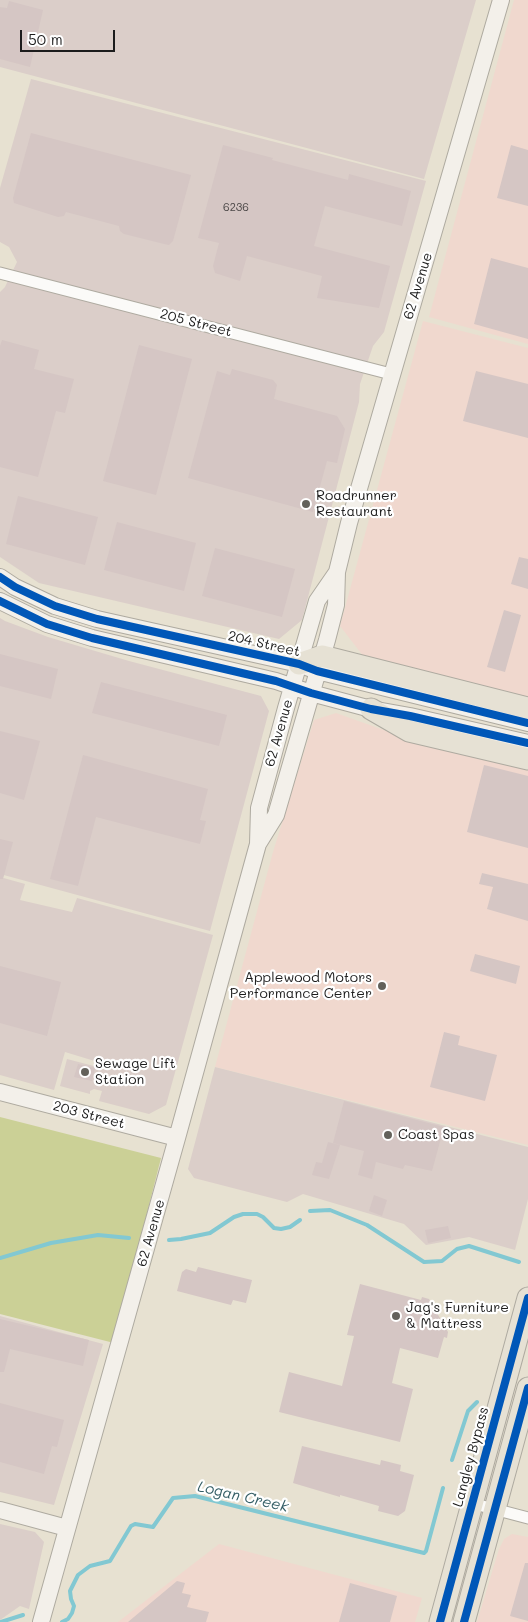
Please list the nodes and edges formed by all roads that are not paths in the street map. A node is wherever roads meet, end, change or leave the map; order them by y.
1 (501, 0) edge
2 (0, 273) edge
3 (391, 374) junction
4 (337, 572) junction
5 (0, 577) edge
6 (0, 601) edge
7 (313, 664) junction
8 (292, 687) junction
9 (311, 693) junction
10 (528, 708) edge
11 (371, 709) junction
12 (528, 724) edge
13 (528, 743) edge
14 (528, 759) edge
15 (258, 844) junction
16 (0, 1092) edge
17 (177, 1138) junction
18 (528, 1298) edge
19 (528, 1388) edge
20 (471, 1503) junction
21 (495, 1509) junction
22 (0, 1510) edge
23 (528, 1518) edge
24 (67, 1528) junction
25 (41, 1622) edge
26 (440, 1622) edge
27 (464, 1622) edge

1 - 3 street, 62 Avenue
2 - 3 street, 205 Street
3 - 4 street, 62 Avenue
4 - 7 street, 62 Avenue
4 - 7 street, 62 Avenue
5 - 7 street, 204 Street
6 - 8 street
7 - 8 street, 62 Avenue
7 - 9 street, 62 Avenue
7 - 10 highway
7 - 12 street, 204 Street
8 - 9 street
8 - 15 street, 62 Avenue
9 - 11 street
9 - 15 street, 62 Avenue
11 - 13 street
11 - 14 highway
15 - 17 street, 62 Avenue
16 - 17 street, 203 Street
17 - 24 street, 62 Avenue
18 - 20 highway, Langley Bypass
19 - 21 highway
20 - 21 street
20 - 26 highway, Langley Bypass
21 - 23 street
21 - 27 highway
22 - 24 street
24 - 25 street, 62 Avenue

